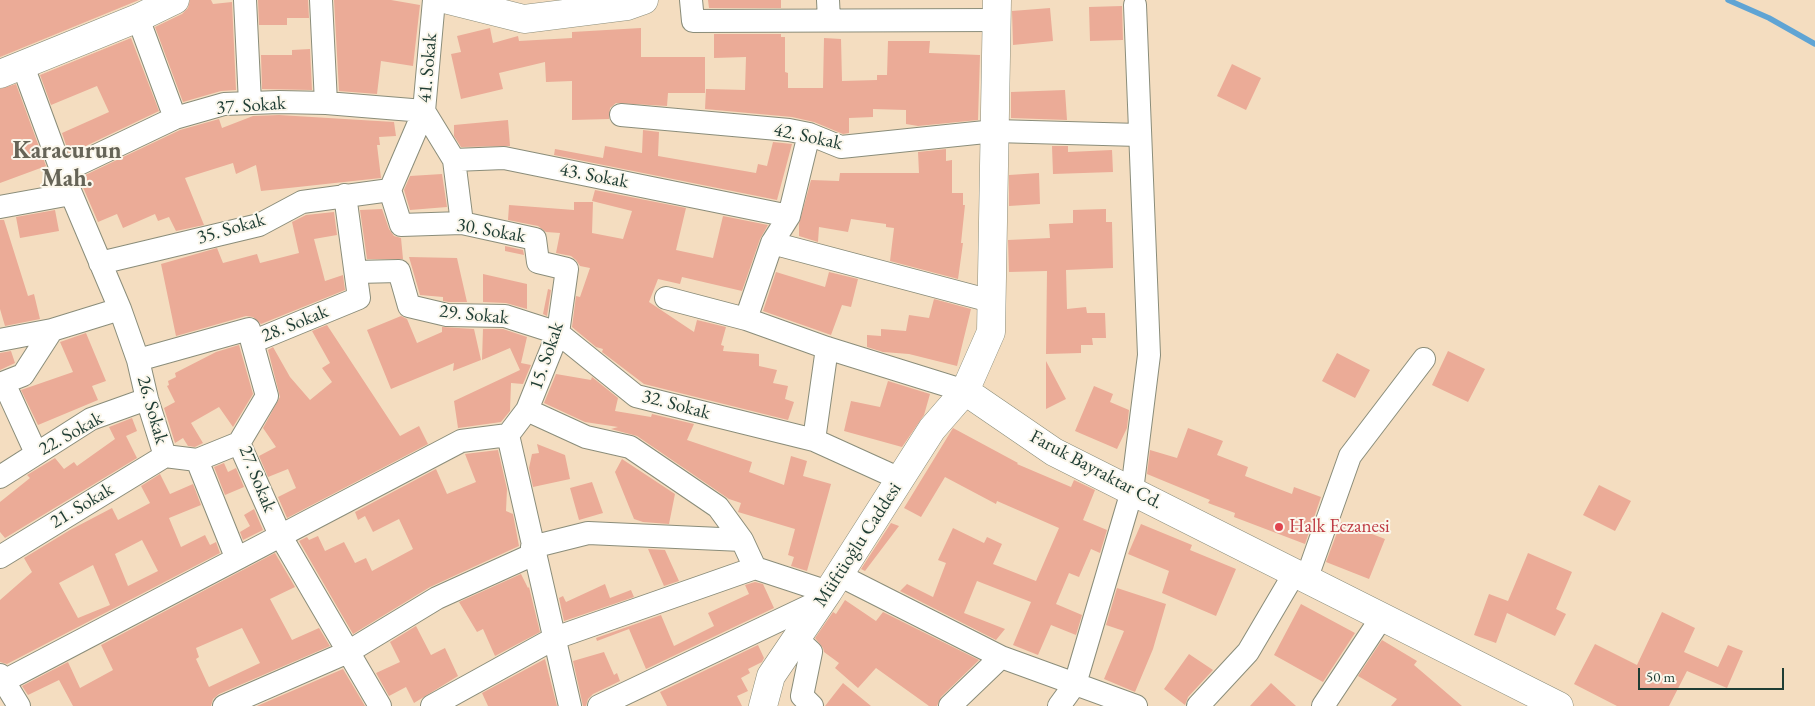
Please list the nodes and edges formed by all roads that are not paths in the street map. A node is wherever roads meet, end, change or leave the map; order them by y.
1 (175, 0) edge
2 (245, 0) edge
3 (321, 0) edge
4 (434, 0) edge
5 (448, 0) edge
6 (644, 0) edge
7 (691, 0) edge
8 (1135, 6) dead end
9 (828, 10) edge
10 (997, 10) edge
11 (138, 18) junction
12 (12, 70) edge
13 (250, 103) junction
14 (326, 103) junction
15 (424, 111) junction
16 (621, 115) dead end
17 (175, 118) junction
18 (995, 132) junction
19 (809, 134) junction
20 (1139, 135) junction
21 (454, 160) junction
22 (62, 172) junction
23 (390, 190) junction
24 (71, 194) junction
25 (344, 195) junction
26 (0, 207) edge
27 (789, 216) junction
28 (462, 223) junction
29 (772, 243) junction
30 (100, 263) junction
31 (567, 269) joint
32 (356, 272) junction
33 (666, 298) dead end
34 (991, 301) junction
35 (120, 309) junction
36 (746, 319) junction
37 (52, 330) junction
38 (558, 333) junction
39 (0, 340) edge
40 (252, 342) junction
41 (827, 348) junction
42 (1424, 359) dead end
43 (138, 360) junction
44 (2, 383) edge
45 (965, 392) junction
46 (147, 399) junction
47 (528, 410) junction
48 (508, 435) junction
49 (814, 440) junction
50 (239, 443) junction
51 (36, 453) junction
52 (165, 456) junction
53 (197, 460) junction
54 (0, 477) edge
55 (900, 479) junction
56 (1132, 491) junction
57 (280, 535) junction
58 (742, 540) junction
59 (533, 551) junction
60 (0, 557) edge
61 (236, 557) junction
62 (755, 568) junction
63 (1300, 577) junction
64 (830, 589) junction
65 (1382, 617) junction
66 (555, 638) junction
67 (796, 639) junction
68 (348, 652) junction
69 (1001, 657) junction
70 (1, 679) edge
71 (1075, 684) junction
72 (19, 706) edge
73 (224, 706) edge
74 (380, 706) edge
75 (432, 706) edge
76 (570, 706) edge
77 (599, 706) edge
78 (763, 706) edge
79 (812, 706) edge
80 (950, 706) edge
81 (1059, 706) edge
82 (1136, 706) edge
83 (1198, 706) edge
84 (1323, 706) edge
85 (1559, 706) edge

1 - 11 street
2 - 13 street
3 - 14 street
4 - 15 street, 41. Sokak
5 - 6 street
7 - 9 street
8 - 20 street
9 - 10 street
10 - 18 street
11 - 12 street
11 - 17 street
12 - 22 street, 26. Sokak
13 - 14 street, 37. Sokak
13 - 17 street, 37. Sokak
14 - 15 street, 37. Sokak
15 - 21 street
15 - 23 street, 41. Sokak
16 - 19 street, 42. Sokak
17 - 22 street, 37. Sokak
18 - 19 street, 42. Sokak
18 - 20 street, 42. Sokak
18 - 34 street
19 - 27 street
20 - 56 street
21 - 27 street, 43. Sokak
21 - 28 street
22 - 24 street, 26. Sokak
23 - 25 street, 35. Sokak
23 - 28 street, 30. Sokak
24 - 26 street
24 - 30 street, 26. Sokak
25 - 30 street, 35. Sokak
25 - 32 street, 28. Sokak
27 - 29 street
28 - 31 street, 30. Sokak
29 - 34 street
29 - 36 street
30 - 35 street, 26. Sokak
31 - 38 street, 15. Sokak
32 - 38 street, 29. Sokak
32 - 40 street, 28. Sokak
33 - 36 street
34 - 45 street
35 - 37 street
35 - 43 street, 26. Sokak
36 - 41 street
37 - 39 street
37 - 44 street
38 - 47 street, 15. Sokak
38 - 49 street, 32. Sokak
40 - 43 street, 28. Sokak
40 - 50 street, 27. Sokak
41 - 45 street
41 - 49 street
42 - 63 street
43 - 46 street, 26. Sokak
44 - 51 street
45 - 55 street, Müftüoğlu Caddesi
45 - 56 street, Faruk Bayraktar Cd.
46 - 51 street, 22. Sokak
46 - 52 street, 26. Sokak
47 - 48 street, 15. Sokak
47 - 58 street
48 - 57 street
48 - 59 street
49 - 55 street, 32. Sokak
50 - 53 street
50 - 57 street, 27. Sokak
51 - 54 street, 22. Sokak
52 - 53 street, 26. Sokak
52 - 60 street, 21. Sokak
53 - 61 street
55 - 64 street, Müftüoğlu Caddesi
56 - 63 street, Faruk Bayraktar Cd.
56 - 71 street
57 - 61 street
57 - 68 street, 27. Sokak
58 - 59 street
58 - 62 street
59 - 66 street
59 - 68 street
61 - 70 street
62 - 64 street
62 - 66 street
63 - 65 street, Faruk Bayraktar Cd.
63 - 83 street
64 - 67 street, Müftüoğlu Caddesi
64 - 69 street
64 - 77 street
65 - 84 street
65 - 85 street, Faruk Bayraktar Cd.
66 - 75 street
66 - 76 street
67 - 78 street, Müftüoğlu Caddesi
67 - 79 street
68 - 73 street
68 - 74 street, 27. Sokak
69 - 71 street
69 - 80 street
70 - 72 street
71 - 81 street
71 - 82 street

